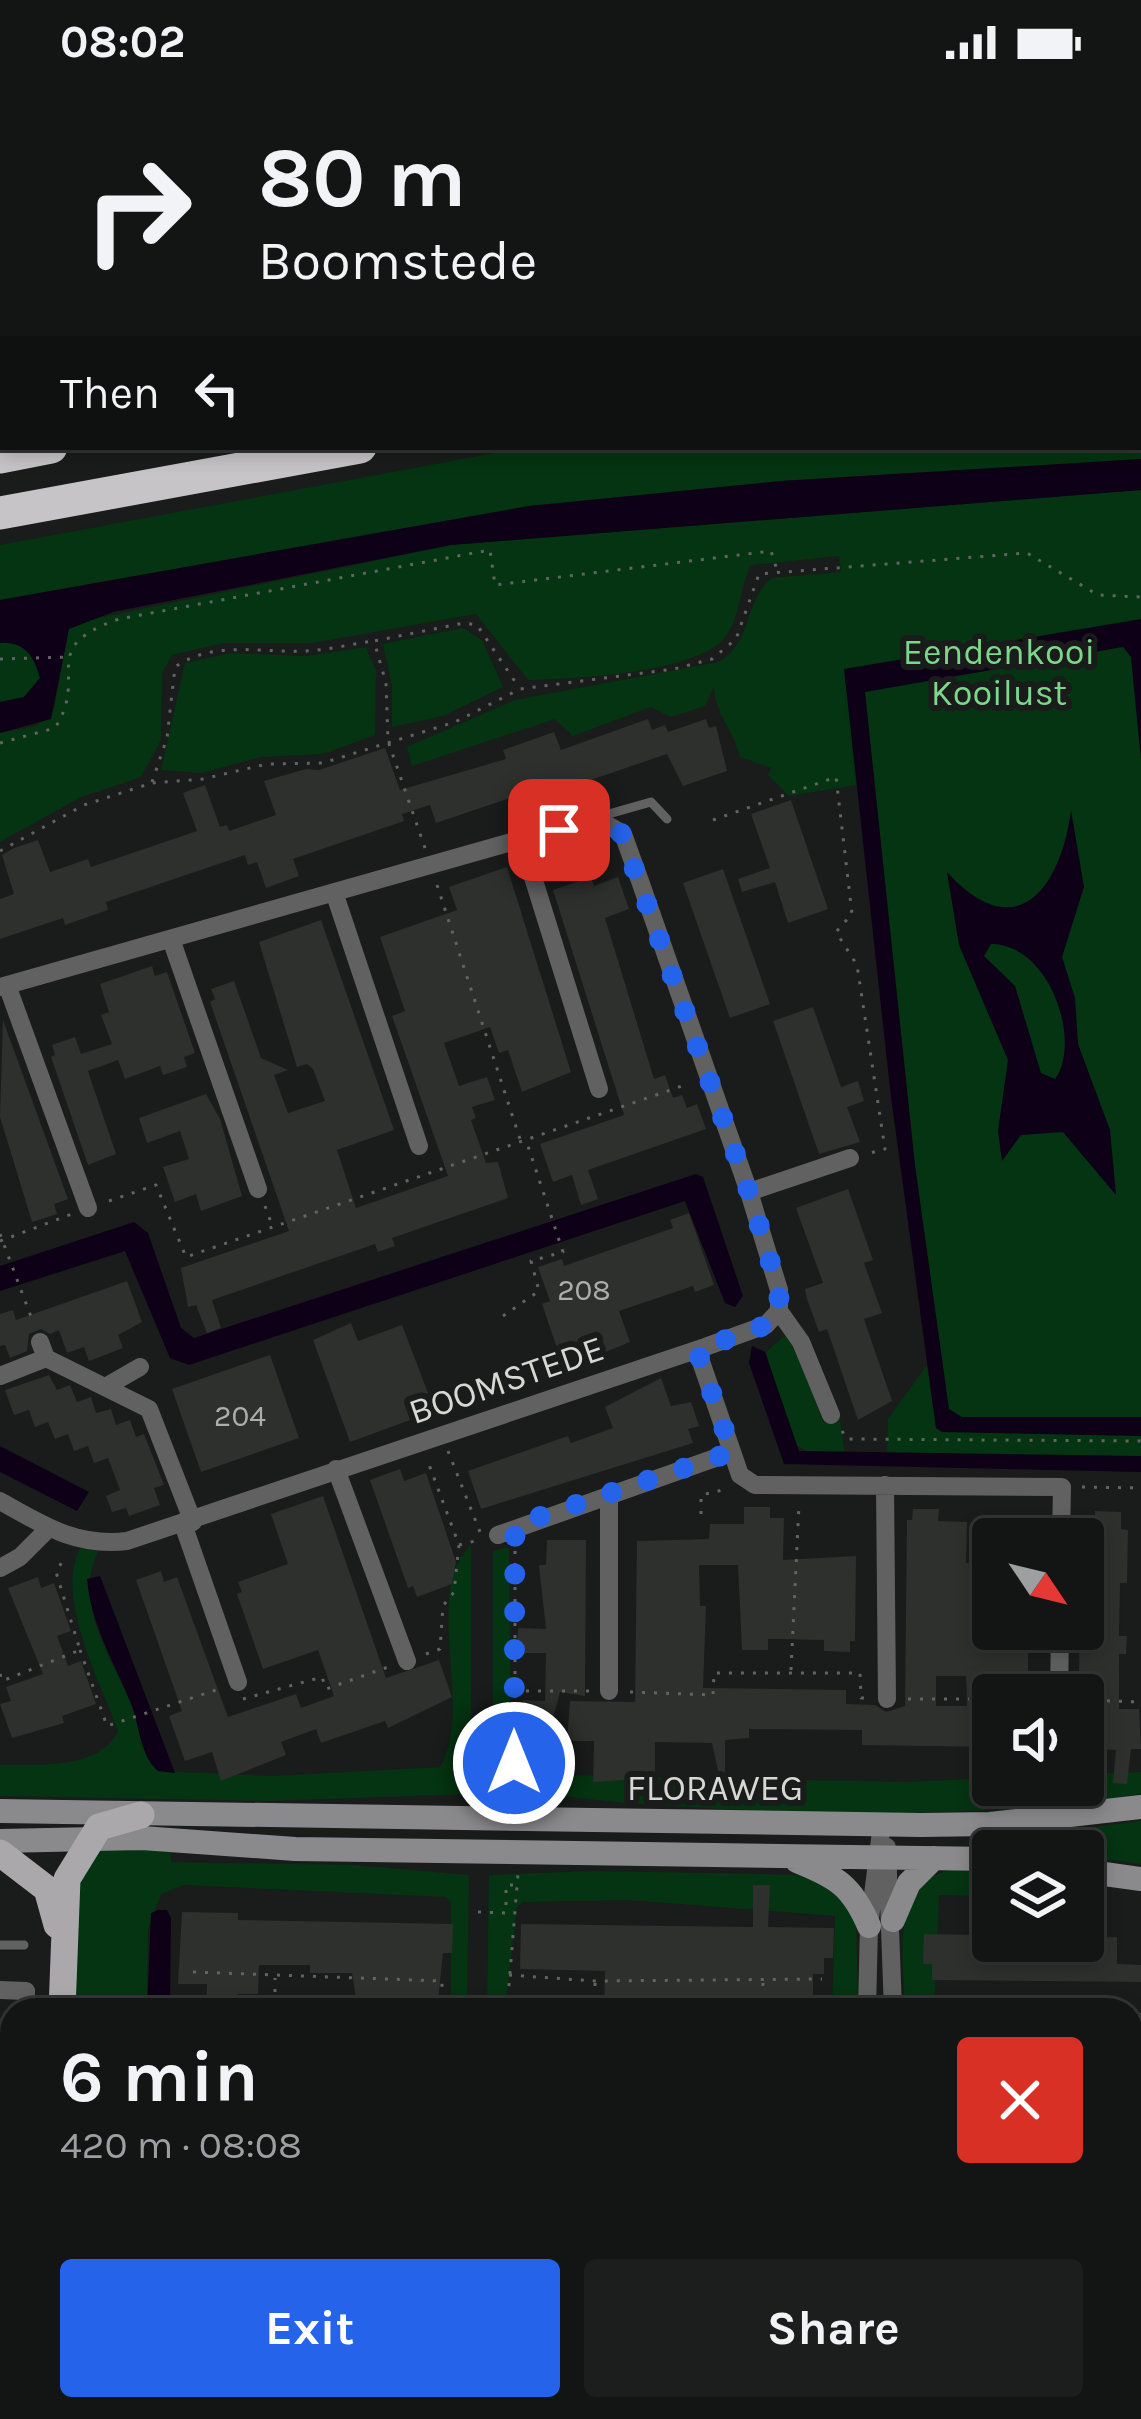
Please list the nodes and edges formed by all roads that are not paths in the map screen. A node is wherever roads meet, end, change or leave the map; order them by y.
1 (36, 450) edge
2 (344, 450) edge
3 (0, 457) edge
4 (7, 512) edge
5 (596, 818) junction
6 (667, 819) dead end
7 (522, 842) junction
8 (334, 892) junction
9 (172, 939) junction
10 (4, 986) edge
11 (599, 1089) dead end
12 (418, 1146) dead end
13 (850, 1158) road end
14 (258, 1189) dead end
15 (749, 1192) junction
16 (88, 1208) road end
17 (773, 1318) junction
18 (697, 1350) junction
19 (140, 1366) dead end
20 (0, 1376) edge
21 (107, 1386) junction
22 (831, 1415) road end
23 (732, 1452) junction
24 (336, 1469) junction
25 (885, 1486) junction
26 (609, 1495) junction
27 (0, 1501) edge
28 (1061, 1518) edge
29 (188, 1523) junction
30 (49, 1528) junction
31 (495, 1536) road end
32 (0, 1568) edge
33 (407, 1661) road end
34 (238, 1682) road end
35 (609, 1691) road end
36 (886, 1699) road end
37 (1141, 1807) edge
38 (0, 1811) edge
39 (141, 1815) junction
40 (882, 1824) junction
41 (0, 1841) edge
42 (86, 1841) junction
43 (0, 1853) edge
44 (784, 1856) junction
45 (883, 1857) junction
46 (934, 1858) junction
47 (972, 1859) edge
48 (1104, 1874) edge
49 (1141, 1879) edge
50 (881, 1923) junction
51 (0, 1945) edge
52 (23, 1945) dead end
53 (63, 1946) junction
54 (0, 1990) edge
55 (26, 1998) edge
56 (62, 1998) edge
57 (869, 1998) edge
58 (891, 1998) edge

1 - 3 highway
2 - 4 highway
5 - 6 lane
5 - 7 street
5 - 15 street
7 - 8 street
7 - 11 street
8 - 9 street
8 - 12 street
9 - 10 street
9 - 14 street
10 - 16 street
13 - 15 street
15 - 17 street
17 - 18 street, BOOMSTEDE
17 - 22 street
18 - 23 street
18 - 24 street, BOOMSTEDE
19 - 21 street
20 - 21 street
21 - 29 street
23 - 25 street
23 - 26 street
24 - 29 street, BOOMSTEDE
24 - 33 street
25 - 28 street
25 - 36 street
26 - 31 street
26 - 35 street
27 - 30 street, BOOMSTEDE
29 - 30 street, BOOMSTEDE
29 - 34 street
30 - 32 street
37 - 40 main road, FLORAWEG
38 - 39 main road, FLORAWEG
39 - 40 main road, FLORAWEG
39 - 42 main road
40 - 45 street
41 - 42 main road, FLORAWEG
42 - 44 main road, FLORAWEG
42 - 53 main road
43 - 53 main road
44 - 45 main road, FLORAWEG
44 - 50 main road
45 - 46 main road, FLORAWEG
45 - 50 street
46 - 47 main road, FLORAWEG
46 - 50 main road
48 - 49 main road
50 - 57 street
50 - 58 street
51 - 52 lane
53 - 56 main road
54 - 55 street

